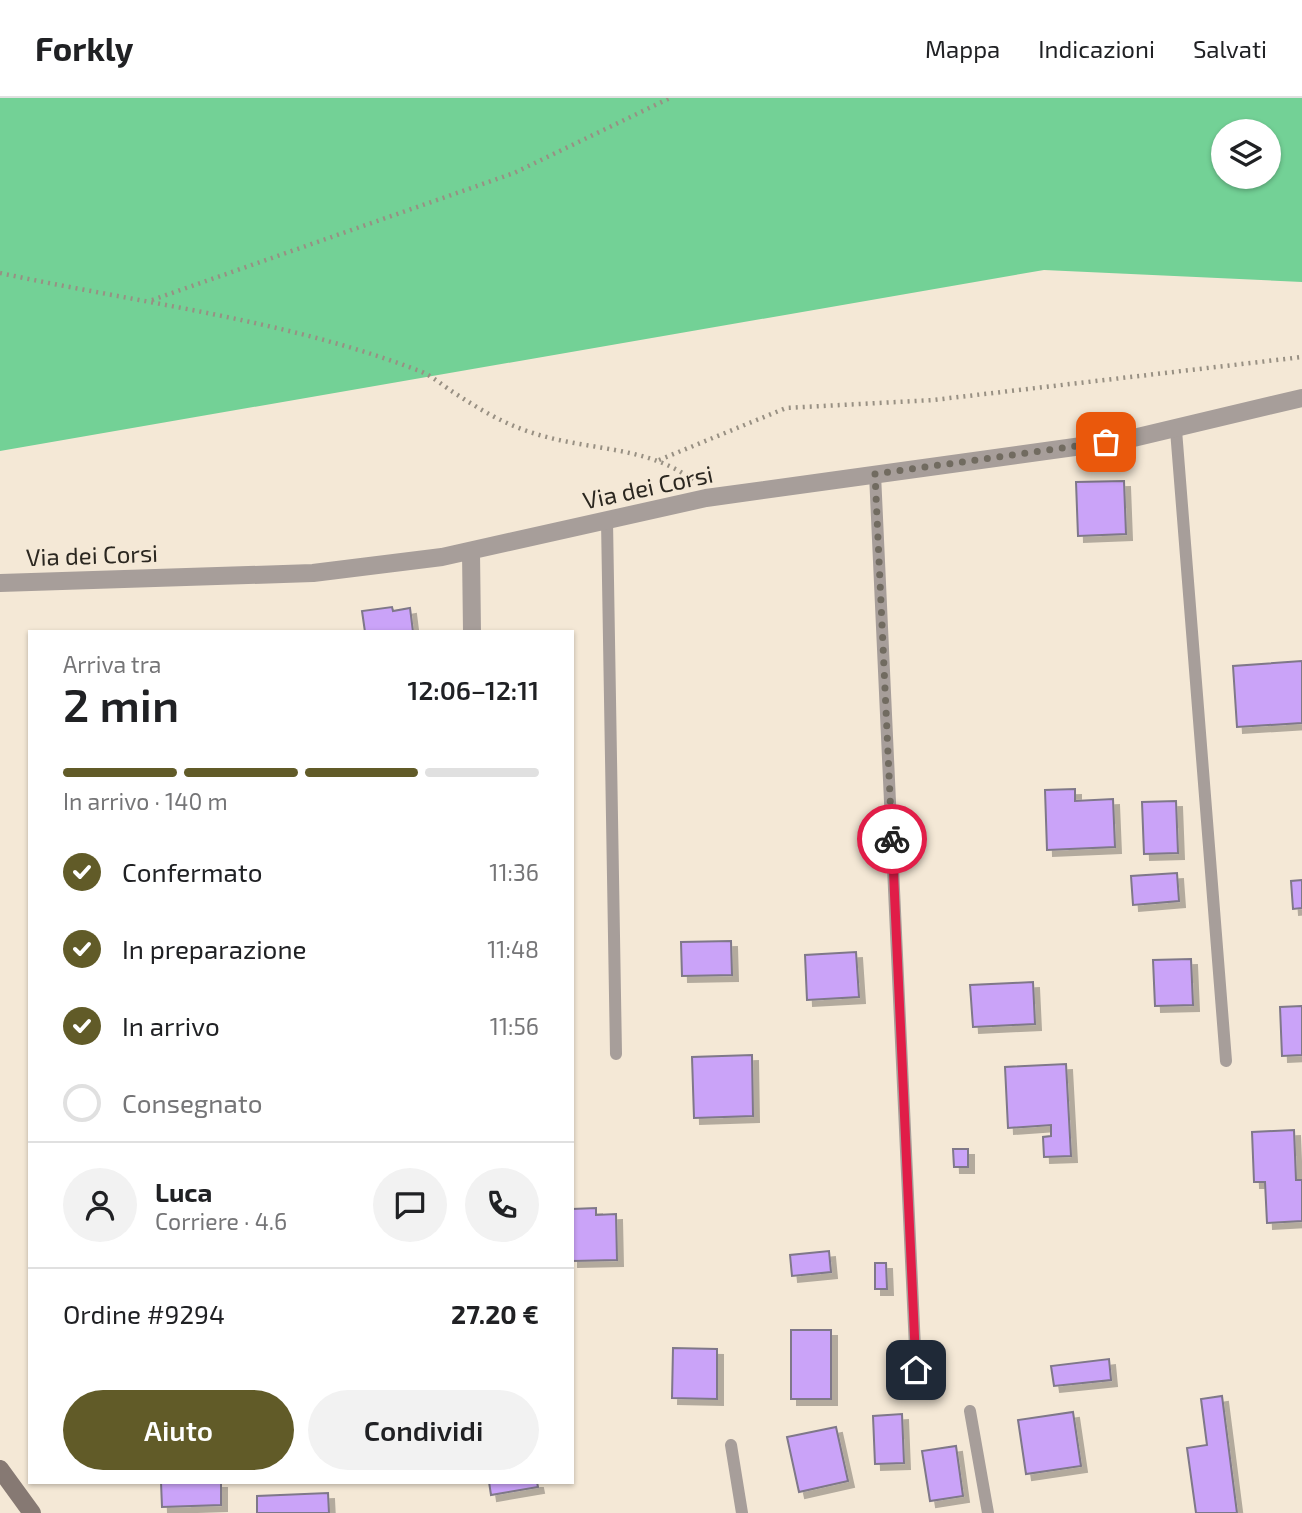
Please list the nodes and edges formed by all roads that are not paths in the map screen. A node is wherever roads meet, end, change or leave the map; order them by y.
1 (1302, 398) edge
2 (1176, 430) junction
3 (875, 474) junction
4 (607, 521) junction
5 (471, 552) junction
6 (0, 583) edge
7 (472, 630) edge
8 (617, 1054) dead end
9 (1226, 1061) dead end
10 (916, 1370) dead end
11 (970, 1411) dead end
12 (731, 1445) dead end
13 (0, 1469) edge
14 (32, 1513) edge
15 (742, 1513) edge
16 (988, 1513) edge

1 - 2 street, Via dei Corsi
2 - 3 street, Via dei Corsi
2 - 9 lane
3 - 4 street, Via dei Corsi
3 - 10 lane
4 - 5 street, Via dei Corsi
4 - 8 lane
5 - 6 street, Via dei Corsi
5 - 7 street
11 - 16 lane
12 - 15 lane
13 - 14 main road

